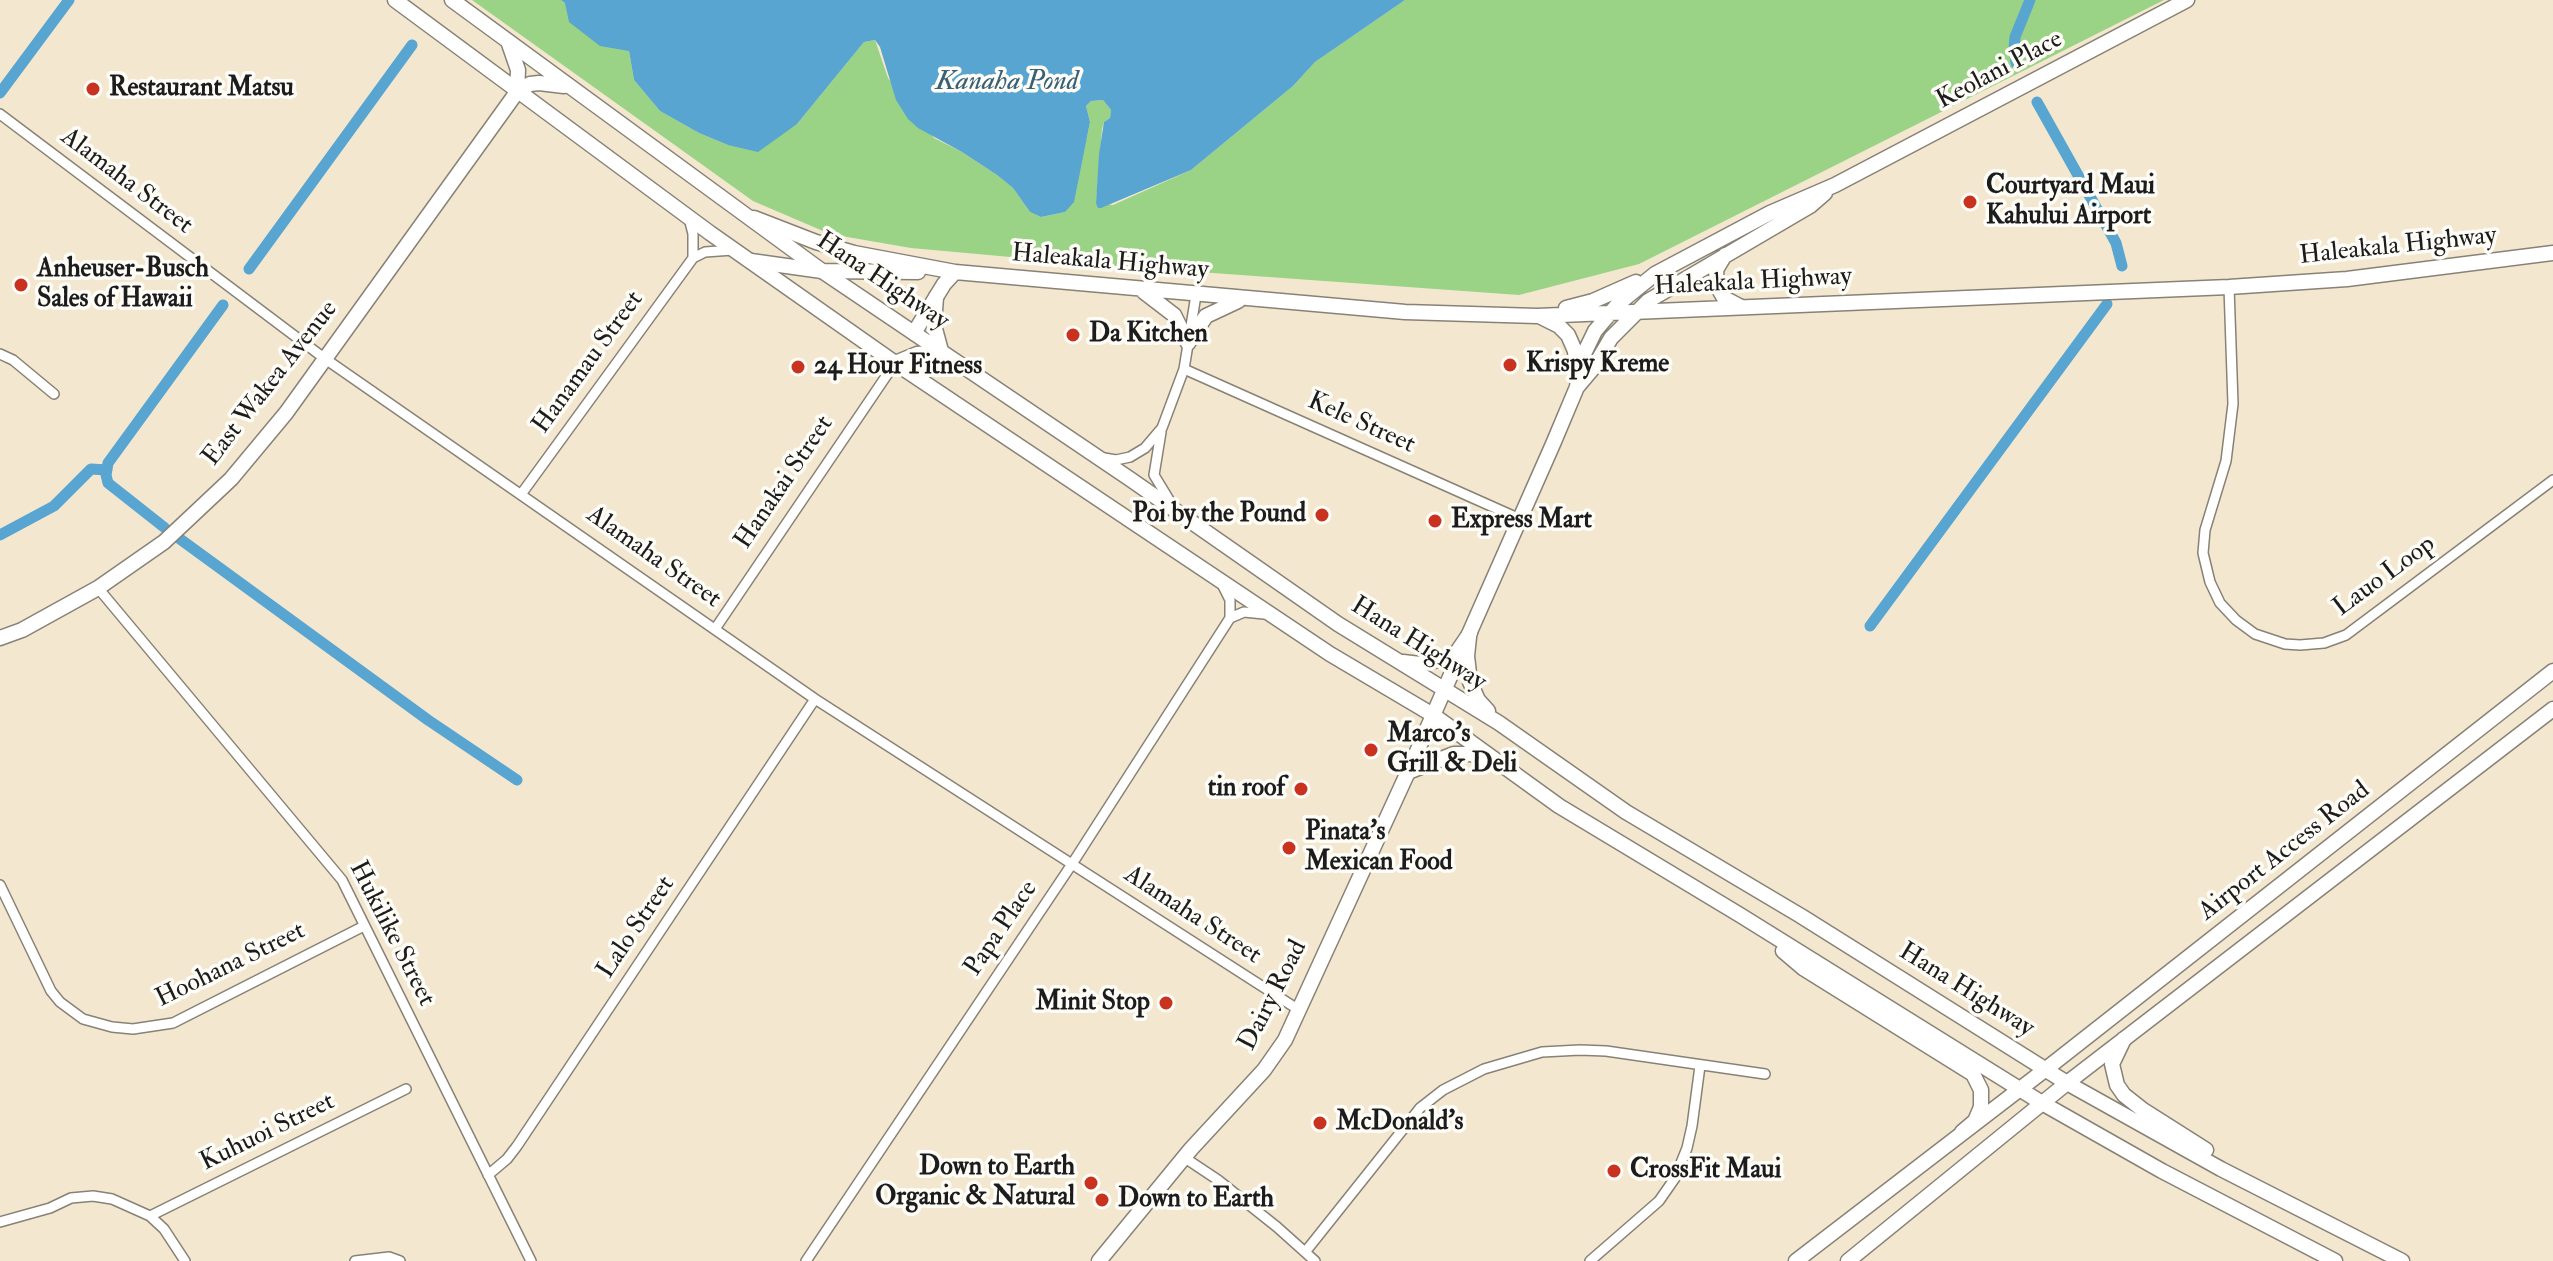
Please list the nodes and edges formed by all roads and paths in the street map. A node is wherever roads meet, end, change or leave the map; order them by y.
1 (395, 0) edge
2 (452, 0) edge
3 (2187, 0) edge
4 (507, 40) junction
5 (575, 91) junction
6 (517, 92) junction
7 (0, 114) edge
8 (1835, 185) junction
9 (742, 214) junction
10 (689, 217) junction
11 (1744, 227) junction
12 (736, 250) junction
13 (1727, 253) junction
14 (2553, 253) edge
15 (693, 258) junction
16 (751, 261) junction
17 (822, 271) junction
18 (955, 272) junction
19 (1655, 274) junction
20 (2229, 287) junction
21 (1141, 290) junction
22 (1196, 295) junction
23 (936, 297) junction
24 (1245, 299) junction
25 (1649, 306) junction
26 (1745, 308) junction
27 (1634, 312) junction
28 (1609, 314) junction
29 (1537, 316) junction
30 (914, 333) junction
31 (1188, 343) junction
32 (941, 352) junction
33 (0, 354) edge
34 (324, 358) junction
35 (895, 363) junction
36 (1184, 369) junction
37 (1577, 387) junction
38 (54, 394) dead end
39 (1162, 428) junction
40 (1092, 453) junction
41 (2553, 480) edge
42 (522, 493) junction
43 (1180, 513) junction
44 (1520, 519) junction
45 (1215, 578) junction
46 (98, 588) junction
47 (1271, 615) junction
48 (1230, 618) junction
49 (715, 629) junction
50 (1470, 633) junction
51 (0, 638) edge
52 (1383, 654) junction
53 (2553, 671) edge
54 (1445, 690) junction
55 (815, 699) junction
56 (2553, 709) edge
57 (1433, 715) junction
58 (1499, 723) junction
59 (1501, 767) junction
60 (1408, 772) junction
61 (1072, 864) junction
62 (0, 885) edge
63 (1740, 915) junction
64 (364, 926) junction
65 (1299, 1010) junction
66 (2124, 1039) junction
67 (1700, 1066) junction
68 (2046, 1069) junction
69 (1765, 1074) dead end
70 (2067, 1083) junction
71 (406, 1089) dead end
72 (2020, 1089) junction
73 (2042, 1103) junction
74 (1962, 1132) junction
75 (1185, 1158) junction
76 (488, 1175) junction
77 (150, 1216) junction
78 (0, 1222) edge
79 (2372, 1247) junction
80 (1306, 1251) junction
81 (185, 1261) edge
82 (355, 1261) edge
83 (400, 1261) edge
84 (531, 1261) edge
85 (806, 1261) edge
86 (1099, 1261) edge
87 (1315, 1261) edge
88 (1590, 1261) edge
89 (1796, 1261) edge
90 (1848, 1261) edge
91 (2335, 1261) edge
92 (2402, 1261) edge

1 - 6 main road, Hana Highway
2 - 4 main road, Hana Highway
3 - 8 main road, Keolani Place
4 - 5 main road, Hana Highway
4 - 6 main road
5 - 6 main road
5 - 9 main road, Hana Highway
6 - 10 main road, Hana Highway
6 - 34 main road, East Wakea Avenue
7 - 34 street, Alamaha Street
8 - 11 main road, Keolani Place
8 - 13 main road, Keolani Place
9 - 17 main road, Hana Highway
9 - 18 main road, Haleakala Highway
10 - 12 main road, Hana Highway
10 - 15 street
11 - 19 main road, Keolani Place
11 - 25 main road
12 - 15 street
12 - 16 main road, Hana Highway
13 - 25 main road, Keolani Place
13 - 26 main road
14 - 20 main road, Haleakala Highway
15 - 42 street, Hanamau Street
16 - 17 main road, Haleakala Highway
16 - 35 main road, Hana Highway
17 - 18 main road, Haleakala Highway
17 - 30 main road, Hana Highway
18 - 21 main road, Haleakala Highway
18 - 23 main road
19 - 28 main road, Keolani Place
19 - 29 main road
20 - 26 main road, Haleakala Highway
20 - 41 street, Lauo Loop
21 - 22 main road, Haleakala Highway
21 - 31 main road
22 - 24 main road, Haleakala Highway
22 - 31 street
23 - 30 main road
23 - 32 main road
24 - 29 main road, Haleakala Highway
24 - 31 main road
25 - 26 main road, Haleakala Highway
25 - 27 main road, Haleakala Highway
27 - 28 main road, Haleakala Highway
27 - 37 main road
28 - 29 main road, Haleakala Highway
28 - 37 main road
29 - 37 main road
30 - 32 main road, Hana Highway
30 - 35 main road
31 - 36 street
32 - 35 main road
32 - 40 main road, Hana Highway
33 - 38 street
34 - 42 street, Alamaha Street
34 - 46 main road, East Wakea Avenue
35 - 45 main road, Hana Highway
35 - 49 street, Hanakai Street
36 - 39 street
36 - 44 street, Kele Street
37 - 44 main road
39 - 40 street
39 - 43 street
40 - 43 main road, Hana Highway
42 - 49 street, Alamaha Street
43 - 52 main road, Hana Highway
44 - 50 main road
45 - 47 main road, Hana Highway
45 - 48 street
46 - 51 main road, East Wakea Avenue
46 - 64 street, Hukilike Street
47 - 48 street
47 - 57 main road, Hana Highway
48 - 61 street, Papa Place
49 - 55 street, Alamaha Street
50 - 52 main road
50 - 54 main road
50 - 58 main road
52 - 54 main road, Hana Highway
53 - 68 main road, Airport Access Road
54 - 57 main road, Dairy Road
54 - 58 main road, Hana Highway
55 - 61 street, Alamaha Street
55 - 76 street, Lalo Street
56 - 66 main road, Airport Access Road
57 - 59 main road, Hana Highway
57 - 60 main road, Dairy Road
58 - 68 main road, Hana Highway
59 - 60 main road
59 - 63 main road, Hana Highway
60 - 65 main road, Dairy Road
61 - 65 street, Alamaha Street
61 - 85 street, Papa Place
62 - 64 street, Hoohana Street
63 - 72 main road, Hana Highway
63 - 74 main road
64 - 76 street, Hukilike Street
65 - 75 main road, Dairy Road
66 - 70 main road, Airport Access Road
66 - 79 main road
67 - 69 street
67 - 80 street
67 - 88 street
68 - 70 main road, Hana Highway
68 - 72 main road, Airport Access Road
70 - 73 main road, Airport Access Road
70 - 79 main road, Hana Highway
71 - 77 street, Kuhuoi Street
72 - 73 main road, Hana Highway
72 - 74 main road, Airport Access Road
73 - 90 main road, Airport Access Road
73 - 91 main road, Hana Highway
74 - 89 main road, Airport Access Road
75 - 80 street
75 - 86 main road, Dairy Road
76 - 84 street, Hukilike Street
77 - 78 street
77 - 81 street
79 - 92 main road, Hana Highway
80 - 87 street
82 - 83 street

